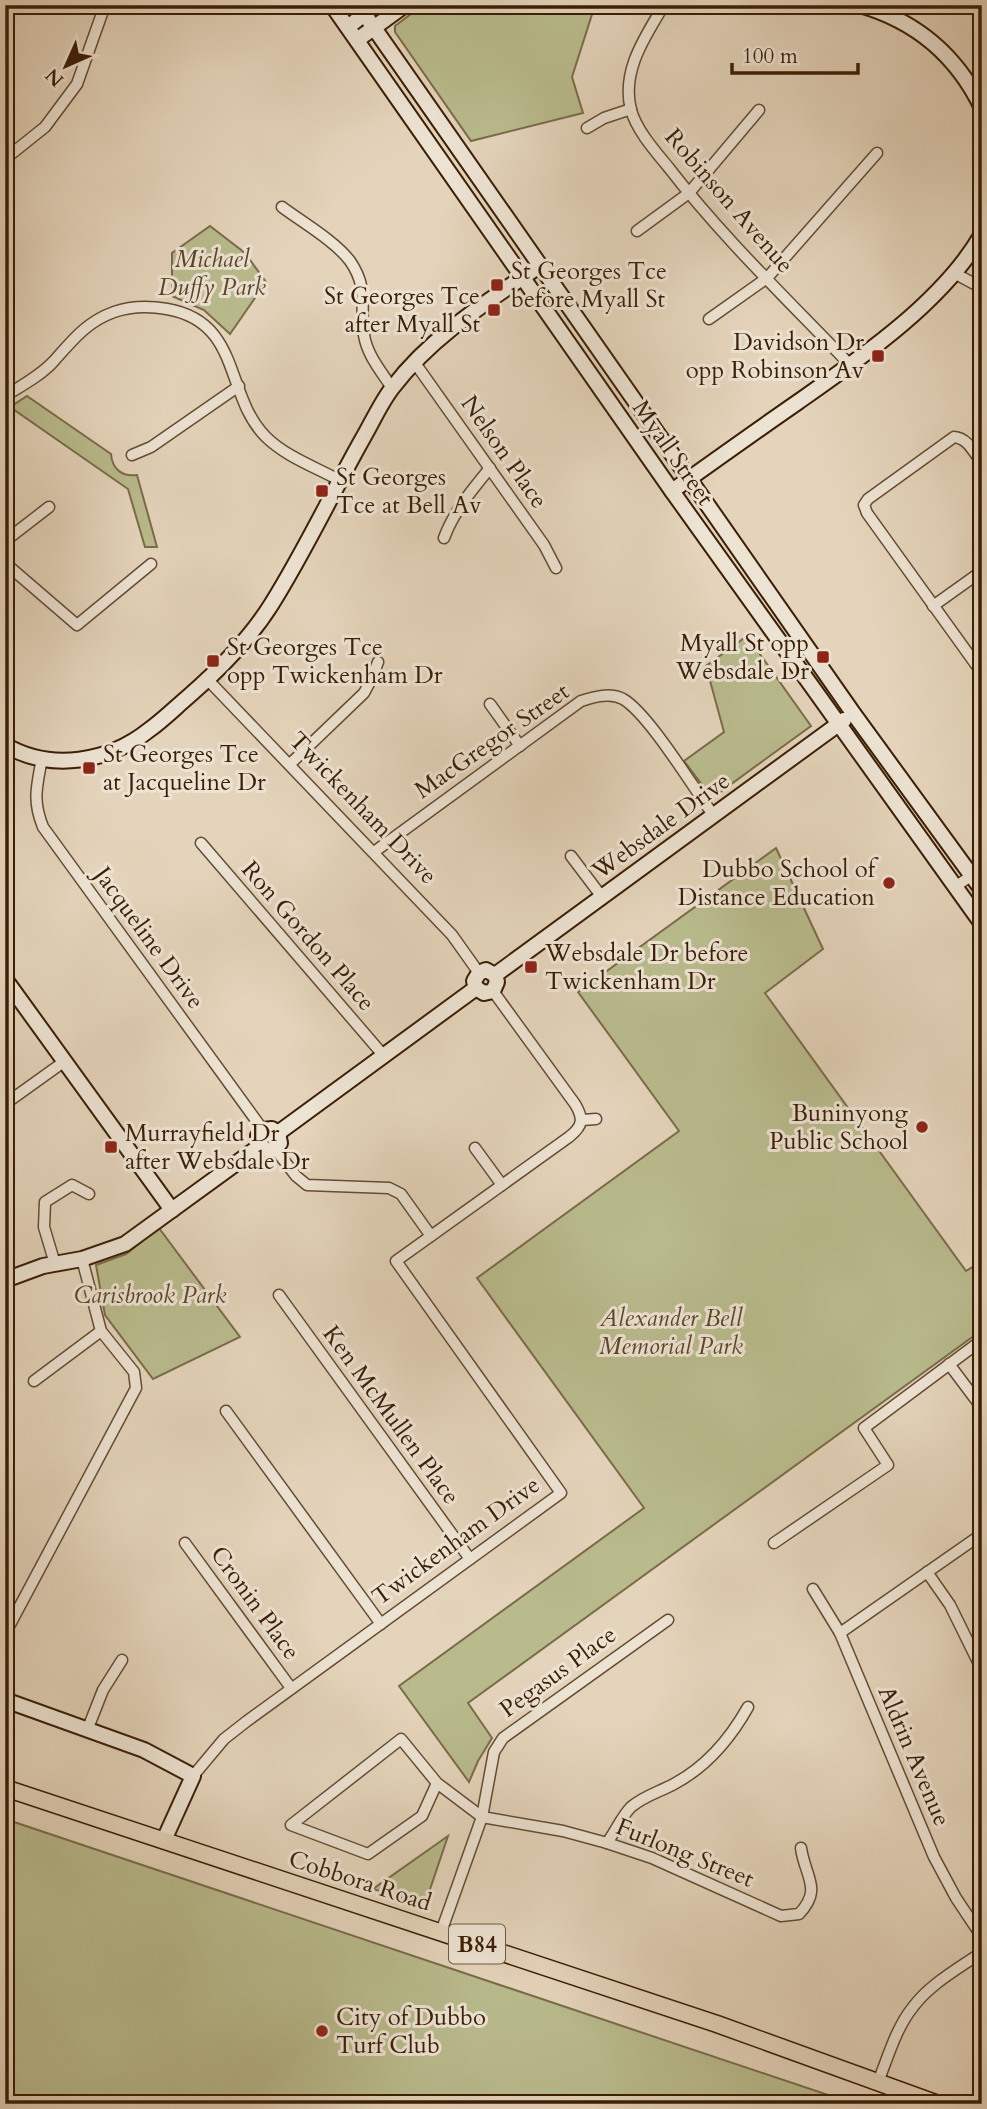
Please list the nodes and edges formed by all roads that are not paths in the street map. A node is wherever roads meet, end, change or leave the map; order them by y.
1 (105, 5) edge
2 (332, 5) edge
3 (405, 5) edge
4 (664, 5) edge
5 (860, 5) edge
6 (366, 8) edge
7 (348, 27) junction
8 (374, 28) junction
9 (357, 40) junction
10 (982, 108) edge
11 (631, 109) junction
12 (759, 110) dead end
13 (587, 128) dead end
14 (877, 153) dead end
15 (5, 159) edge
16 (689, 193) junction
17 (282, 207) dead end
18 (637, 231) dead end
19 (982, 233) edge
20 (539, 266) junction
21 (954, 273) junction
22 (523, 277) junction
23 (767, 278) junction
24 (982, 288) edge
25 (709, 318) dead end
26 (415, 363) junction
27 (850, 365) junction
28 (239, 386) junction
29 (392, 388) junction
30 (5, 396) edge
31 (132, 455) dead end
32 (982, 463) edge
33 (490, 468) junction
34 (689, 479) junction
35 (339, 480) junction
36 (672, 491) junction
37 (49, 507) dead end
38 (444, 538) dead end
39 (5, 541) edge
40 (5, 563) edge
41 (151, 564) dead end
42 (556, 568) dead end
43 (982, 571) edge
44 (933, 606) junction
45 (378, 662) dead end
46 (982, 673) edge
47 (208, 680) junction
48 (490, 704) dead end
49 (853, 713) junction
50 (838, 725) junction
51 (5, 745) edge
52 (520, 746) junction
53 (42, 758) junction
54 (290, 764) junction
55 (714, 816) junction
56 (201, 843) dead end
57 (374, 852) junction
58 (571, 856) dead end
59 (977, 872) edge
60 (955, 887) junction
61 (982, 890) edge
62 (602, 897) junction
63 (982, 924) edge
64 (478, 973) junction
65 (495, 975) junction
66 (5, 979) edge
67 (477, 988) junction
68 (493, 991) junction
69 (384, 1056) junction
70 (65, 1062) junction
71 (5, 1104) edge
72 (596, 1119) dead end
73 (582, 1120) junction
74 (262, 1130) junction
75 (278, 1133) junction
76 (260, 1146) junction
77 (475, 1148) dead end
78 (275, 1149) junction
79 (502, 1185) junction
80 (89, 1194) dead end
81 (172, 1210) junction
82 (431, 1236) junction
83 (82, 1259) junction
84 (55, 1264) junction
85 (5, 1280) edge
86 (279, 1295) dead end
87 (101, 1331) junction
88 (982, 1340) edge
89 (949, 1364) junction
90 (34, 1381) dead end
91 (982, 1408) edge
92 (226, 1411) dead end
93 (982, 1534) edge
94 (185, 1543) dead end
95 (774, 1543) dead end
96 (470, 1559) junction
97 (927, 1572) junction
98 (813, 1589) dead end
99 (668, 1620) dead end
100 (381, 1623) junction
101 (840, 1633) junction
102 (5, 1634) edge
103 (122, 1660) dead end
104 (982, 1670) edge
105 (291, 1688) junction
106 (5, 1700) edge
107 (748, 1707) dead end
108 (88, 1728) junction
109 (194, 1776) junction
110 (437, 1783) junction
111 (5, 1788) edge
112 (482, 1817) junction
113 (164, 1840) junction
114 (607, 1843) junction
115 (801, 1848) dead end
116 (441, 1932) junction
117 (982, 1937) edge
118 (982, 1952) edge
119 (878, 2082) junction
120 (937, 2104) edge

1 - 15 street
2 - 7 street, Myall Street
3 - 8 street
4 - 11 street, Robinson Avenue
5 - 10 street
6 - 7 street
6 - 8 street, Myall Street
7 - 9 street, Myall Street
8 - 9 street
8 - 20 street, Myall Street
9 - 22 street, Myall Street
11 - 13 street
11 - 16 street, Robinson Avenue
12 - 16 street
14 - 23 street
16 - 18 street
16 - 23 street, Robinson Avenue
17 - 29 street
19 - 21 street
20 - 22 street
20 - 34 street, Myall Street
21 - 24 street
21 - 27 street
22 - 26 street
22 - 36 street, Myall Street
23 - 25 street
23 - 27 street, Robinson Avenue
26 - 29 street
26 - 33 street, Nelson Place
27 - 34 street
28 - 30 street
28 - 31 street
28 - 35 street
29 - 35 street
32 - 44 street
33 - 38 street
33 - 42 street, Nelson Place
34 - 36 street
34 - 49 street, Myall Street
35 - 47 street
36 - 50 street, Myall Street
37 - 39 street
40 - 41 street
43 - 44 street
44 - 46 street
45 - 54 street
47 - 53 street
47 - 54 street, Twickenham Drive
48 - 52 street
49 - 50 street, Websdale Drive
49 - 59 street, Myall Street
50 - 55 street, Websdale Drive
50 - 60 street, Myall Street
51 - 53 street
52 - 55 street, MacGregor Street
52 - 57 street, MacGregor Street
53 - 74 street, Jacqueline Drive
54 - 57 street, Twickenham Drive
55 - 62 street, Websdale Drive
56 - 69 street, Ron Gordon Place
57 - 64 street, Twickenham Drive
58 - 62 street
59 - 60 street
59 - 61 street, Myall Street
60 - 63 street, Myall Street
62 - 65 street, Websdale Drive
64 - 65 street
64 - 67 street
65 - 68 street
66 - 70 street
67 - 68 street
67 - 69 street
68 - 73 street
69 - 75 street
70 - 71 street
70 - 81 street
72 - 73 street
73 - 79 street, Twickenham Drive
74 - 75 street
74 - 76 street
75 - 78 street
76 - 78 street
76 - 81 street
77 - 79 street
78 - 82 street
79 - 82 street, Twickenham Drive
80 - 84 street
81 - 83 street
82 - 96 street, Twickenham Drive
83 - 84 street
83 - 87 street
84 - 85 street
86 - 96 street, Ken McMullen Place
87 - 90 street
87 - 102 street
88 - 89 street
89 - 91 street
89 - 95 street
92 - 100 street
93 - 97 street
94 - 105 street, Cronin Place
96 - 100 street, Twickenham Drive
97 - 101 street
97 - 104 street
98 - 101 street, Aldrin Avenue
99 - 112 street, Pegasus Place
100 - 105 street, Twickenham Drive
101 - 117 street, Aldrin Avenue
103 - 108 street
105 - 109 street, Twickenham Drive
106 - 108 street
107 - 114 street
108 - 109 street
109 - 113 street, Twickenham Drive
110 - 110 street
110 - 112 street
111 - 113 main road, Cobbora Road / B84
112 - 114 street, Furlong Street
112 - 116 street, Pegasus Place
113 - 116 main road, Cobbora Road / B84
114 - 115 street, Furlong Street
116 - 119 main road, Cobbora Road / B84
118 - 119 street
119 - 120 main road, Cobbora Road / B84

